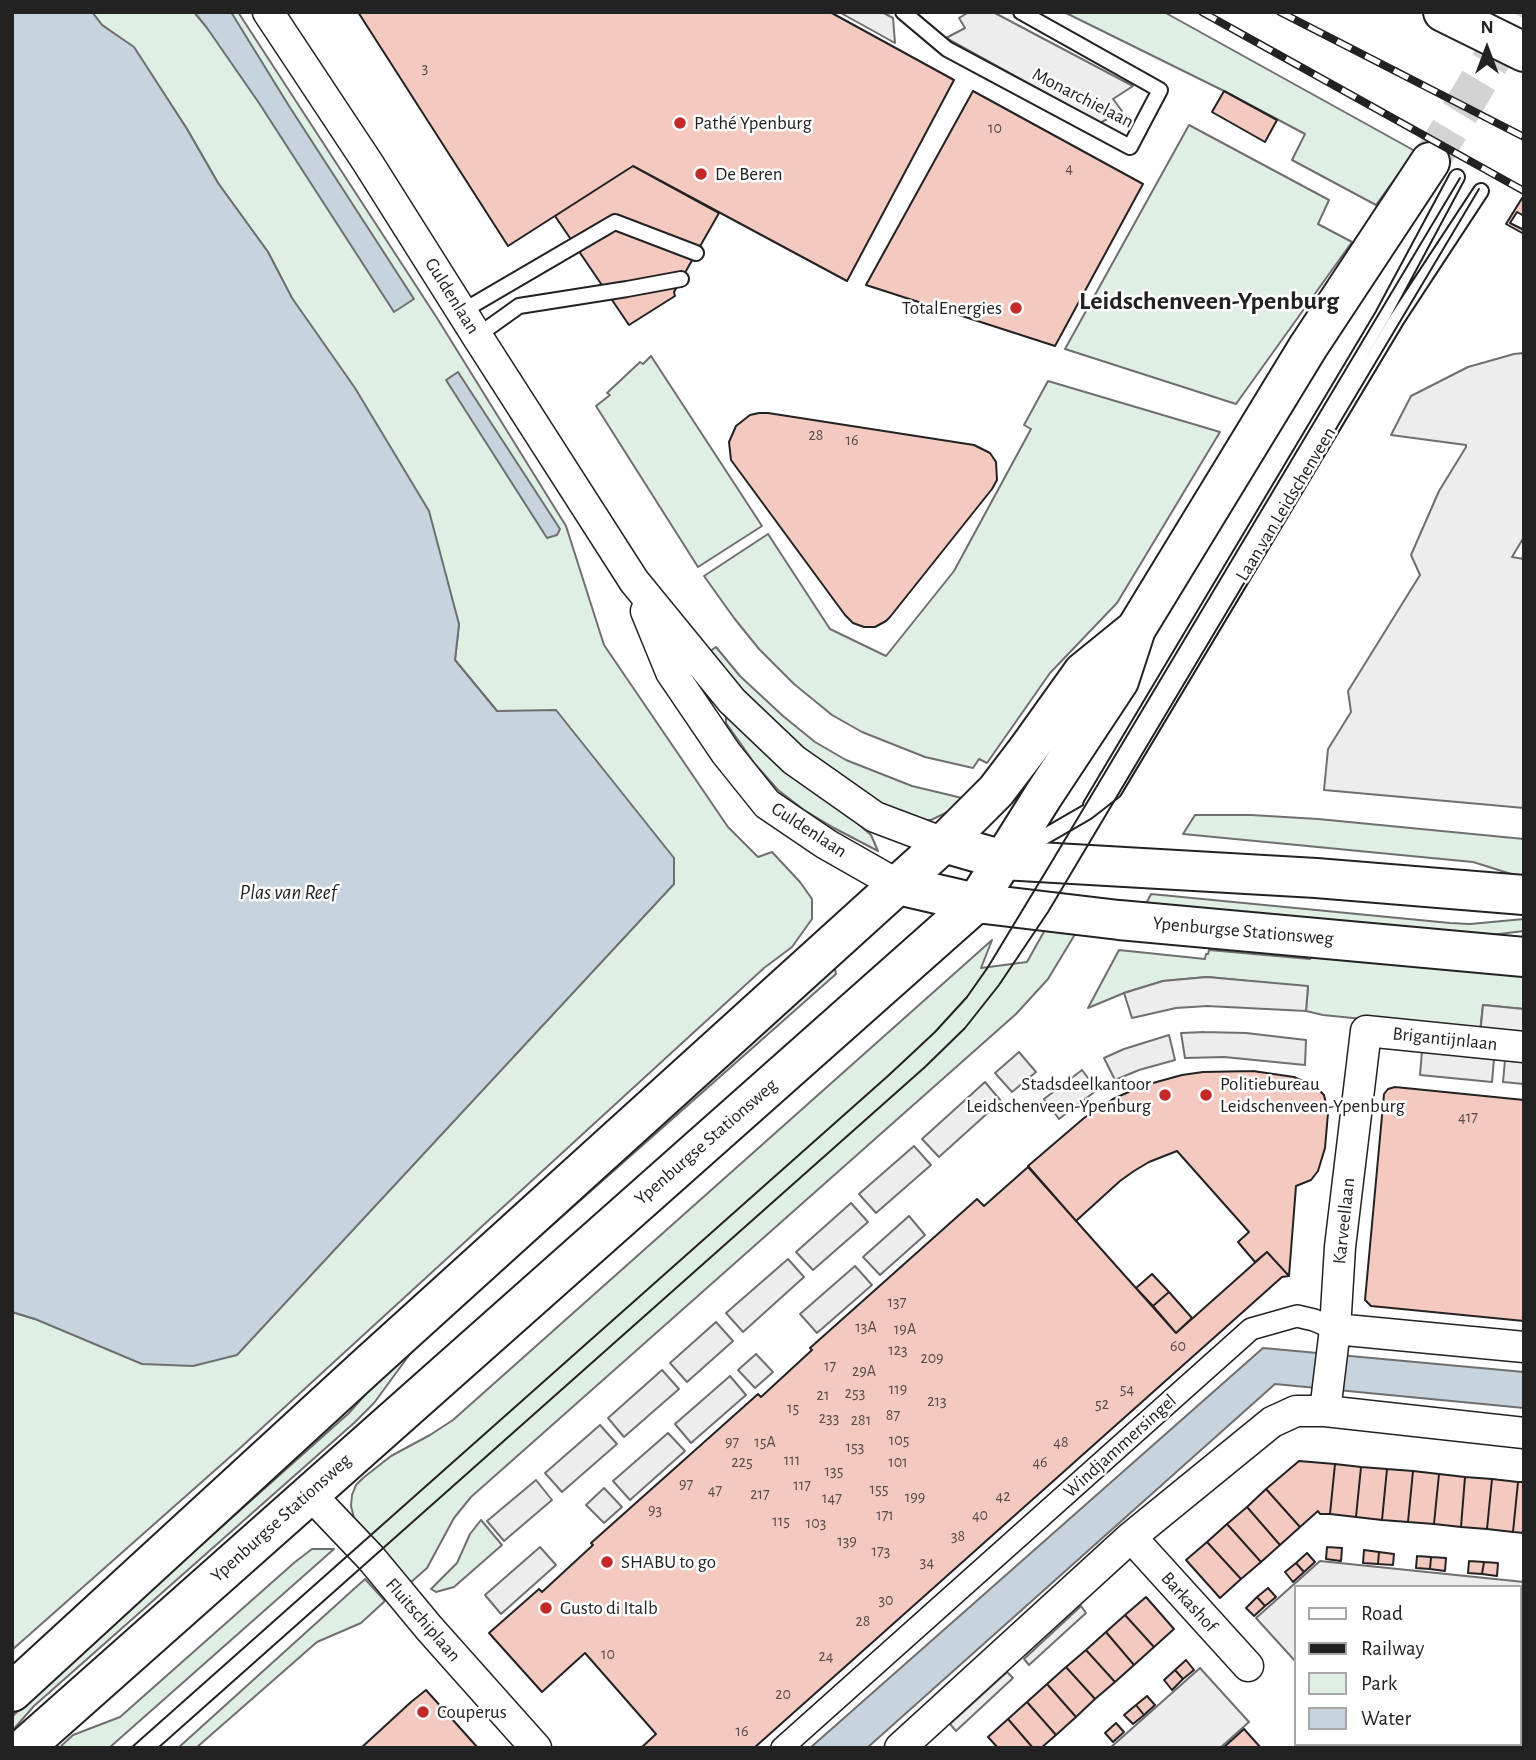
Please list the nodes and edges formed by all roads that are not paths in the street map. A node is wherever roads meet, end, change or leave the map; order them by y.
1 (268, 12) edge
2 (903, 12) edge
3 (1021, 12) edge
4 (1443, 12) edge
5 (1524, 52) edge
6 (1443, 170) joint
7 (1481, 191) dead end
8 (696, 253) dead end
9 (681, 279) dead end
10 (469, 324) junction
11 (634, 581) junction
12 (1136, 629) junction
13 (1087, 812) junction
14 (944, 843) junction
15 (1003, 860) junction
16 (898, 885) junction
17 (1524, 895) edge
18 (976, 903) junction
19 (1524, 957) edge
20 (1366, 1031) joint
21 (1524, 1047) edge
22 (1333, 1340) junction
23 (1524, 1347) edge
24 (1326, 1402) junction
25 (1524, 1433) edge
26 (309, 1493) junction
27 (1131, 1537) junction
28 (1248, 1667) dead end
29 (12, 1692) edge
30 (912, 1744) edge
31 (24, 1748) edge
32 (536, 1748) edge
33 (782, 1748) edge

1 - 10 street, Guldenlaan
2 - 3 lane, Monarchielaan
4 - 5 main road
6 - 12 main road, Laan van Leidschenveen
6 - 13 lane, Laan van Leidschenveen
7 - 13 lane, Laan van Leidschenveen
8 - 10 lane
9 - 10 lane
10 - 11 street, Guldenlaan
11 - 14 street, Guldenlaan
11 - 16 street, Guldenlaan
12 - 14 main road, Laan van Leidschenveen
12 - 15 main road, Laan van Leidschenveen
13 - 15 lane, Laan van Leidschenveen
14 - 15 main road
14 - 16 main road, Laan van Leidschenveen
15 - 17 main road
15 - 18 main road, Laan van Leidschenveen
16 - 18 main road, Guldenlaan
16 - 29 main road
18 - 19 main road, Ypenburgse Stationsweg
18 - 26 main road, Ypenburgse Stationsweg
20 - 21 street, Brigantijnlaan
20 - 22 street, Karveellaan
22 - 23 street, Windjammersingel
22 - 24 street, Karveellaan
22 - 33 street, Windjammersingel
24 - 25 street
24 - 27 street
26 - 31 main road, Ypenburgse Stationsweg
26 - 32 street, Fluitschiplaan
27 - 28 street, Barkashof
27 - 30 street

